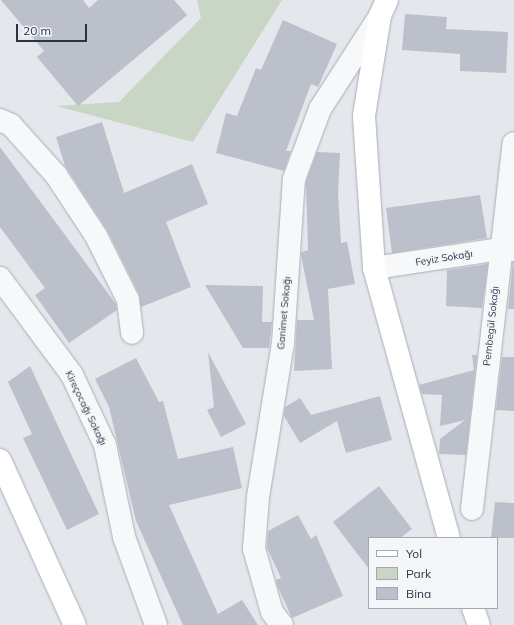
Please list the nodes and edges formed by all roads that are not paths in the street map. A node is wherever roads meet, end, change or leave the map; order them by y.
1 (384, 8) edge
2 (0, 120) edge
3 (514, 144) edge
4 (507, 249) edge
5 (374, 268) junction
6 (0, 278) edge
7 (132, 333) dead end
8 (0, 460) edge
9 (472, 509) dead end
10 (449, 537) edge
11 (473, 609) edge
12 (75, 625) edge
13 (156, 625) edge
14 (282, 625) edge
15 (479, 625) edge

1 - 5 street
1 - 14 street, Ganimet Sokağı
2 - 7 street
3 - 4 street, Pembegül Sokağı
4 - 5 street, Feyiz Sokağı
4 - 9 street, Pembegül Sokağı
5 - 10 street
6 - 13 street, Kireçocağı Sokağı
8 - 12 street
11 - 15 street

